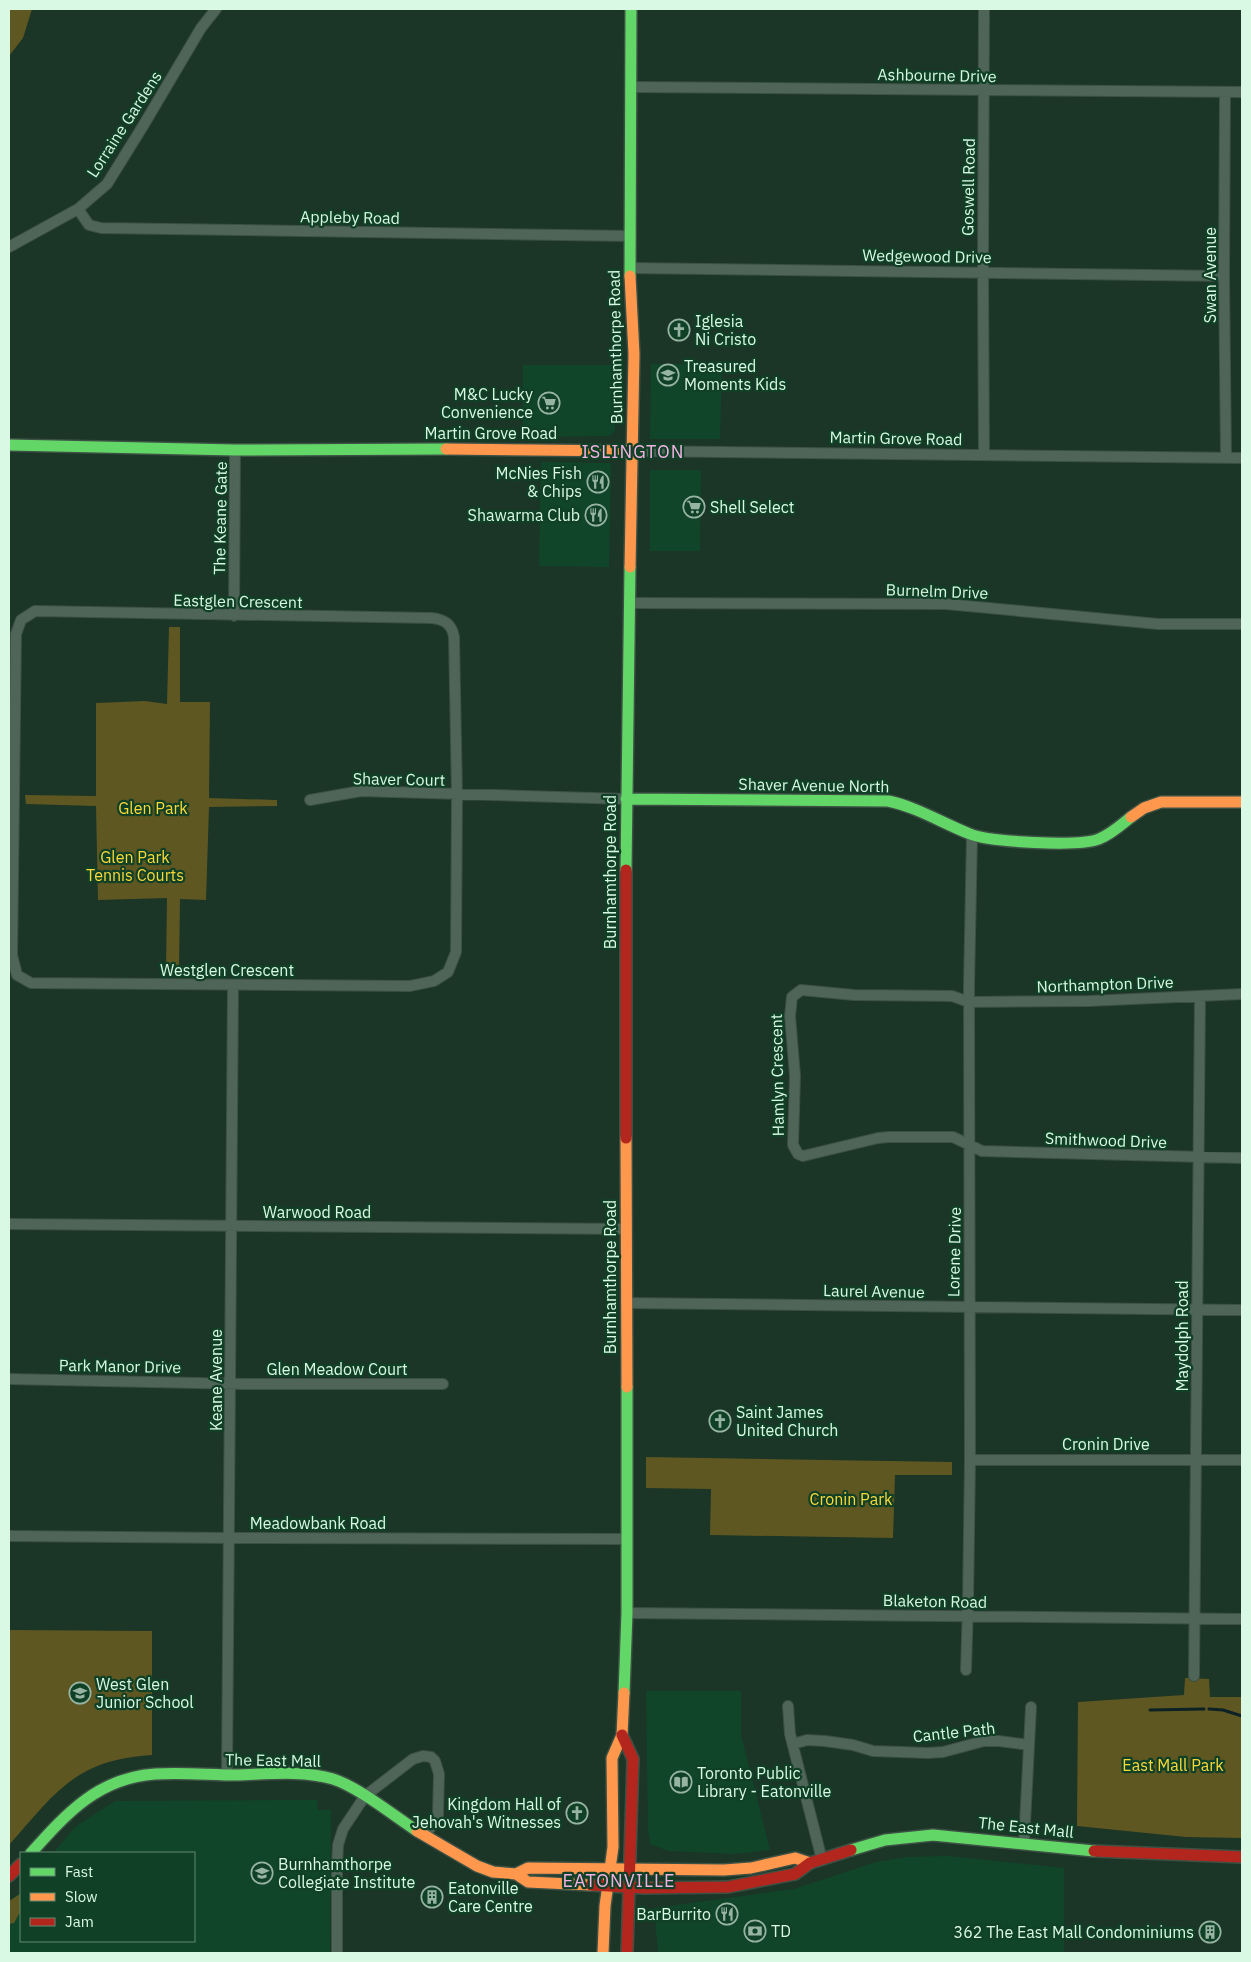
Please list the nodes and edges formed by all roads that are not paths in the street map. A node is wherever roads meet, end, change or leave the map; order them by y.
1 (216, 9) edge
2 (631, 9) edge
3 (984, 9) edge
4 (631, 87) junction
5 (985, 91) junction
6 (1225, 92) junction
7 (1242, 92) edge
8 (78, 209) junction
9 (631, 236) junction
10 (9, 247) edge
11 (630, 268) junction
12 (982, 272) junction
13 (1224, 276) junction
14 (9, 444) edge
15 (235, 450) junction
16 (633, 451) junction
17 (984, 455) junction
18 (1226, 457) junction
19 (1242, 458) edge
20 (630, 603) junction
21 (234, 616) junction
22 (1242, 624) edge
23 (11, 785) edge
24 (457, 795) junction
25 (626, 799) junction
26 (310, 800) dead end
27 (1242, 802) edge
28 (972, 834) junction
29 (233, 986) junction
30 (1242, 994) edge
31 (1200, 996) junction
32 (969, 1002) junction
33 (970, 1147) junction
34 (1198, 1158) junction
35 (1242, 1158) edge
36 (9, 1224) edge
37 (232, 1226) junction
38 (625, 1229) junction
39 (626, 1303) junction
40 (968, 1307) junction
41 (1198, 1308) junction
42 (1242, 1310) edge
43 (9, 1379) edge
44 (231, 1384) junction
45 (443, 1384) dead end
46 (1198, 1459) junction
47 (970, 1460) junction
48 (1242, 1460) edge
49 (9, 1536) edge
50 (230, 1538) junction
51 (627, 1539) junction
52 (627, 1613) junction
53 (968, 1616) junction
54 (1196, 1619) junction
55 (1242, 1619) edge
56 (966, 1670) dead end
57 (1194, 1676) dead end
58 (788, 1706) dead end
59 (1031, 1707) dead end
60 (622, 1735) junction
61 (793, 1744) junction
62 (1029, 1746) junction
63 (227, 1775) junction
64 (365, 1796) junction
65 (425, 1836) junction
66 (1024, 1843) junction
67 (32, 1852) edge
68 (1242, 1857) edge
69 (822, 1860) junction
70 (810, 1863) junction
71 (20, 1865) edge
72 (631, 1867) junction
73 (609, 1869) junction
74 (516, 1874) junction
75 (9, 1876) edge
76 (607, 1885) junction
77 (629, 1887) junction
78 (337, 1953) edge
79 (603, 1953) edge
80 (628, 1953) edge

1 - 8 street, Lorraine Gardens
2 - 4 main road, Burnhamthorpe Road
3 - 5 street, Goswell Road
4 - 5 street, Ashbourne Drive
4 - 9 main road, Burnhamthorpe Road
5 - 6 street, Ashbourne Drive
5 - 12 street, Goswell Road
6 - 7 street, Ashbourne Drive
6 - 13 street, Swan Avenue
8 - 9 street, Appleby Road
8 - 10 street, Lorraine Gardens
9 - 11 main road, Burnhamthorpe Road
11 - 12 street, Wedgewood Drive
11 - 16 main road, Burnhamthorpe Road
12 - 13 street, Wedgewood Drive
12 - 17 street, Goswell Road
13 - 18 street, Swan Avenue
14 - 15 main road, Martin Grove Road
15 - 16 main road, Martin Grove Road
15 - 21 street, The Keane Gate
16 - 17 street, Martin Grove Road
16 - 20 main road, Burnhamthorpe Road
17 - 18 street, Martin Grove Road
18 - 19 street, Martin Grove Road
20 - 22 street, Burnelm Drive
20 - 25 main road, Burnhamthorpe Road
21 - 23 street, Eastglen Crescent
21 - 24 street, Eastglen Crescent
23 - 29 street, Westglen Crescent
24 - 25 street, Shaver Avenue North
24 - 26 street, Shaver Court
24 - 29 street, Westglen Crescent
25 - 28 main road, Shaver Avenue North
25 - 38 main road, Burnhamthorpe Road
27 - 28 main road, Shaver Avenue North
28 - 32 street, Lorene Drive
29 - 37 street, Keane Avenue
30 - 31 street, Northampton Drive
31 - 32 street, Northampton Drive
31 - 34 street, Maydolph Road
32 - 33 street, Lorene Drive
32 - 33 street, Hamlyn Crescent
33 - 34 street, Smithwood Drive
33 - 40 street, Lorene Drive
34 - 35 street, Smithwood Drive
34 - 41 street, Maydolph Road
36 - 37 street, Warwood Road
37 - 38 street, Warwood Road
37 - 44 street, Keane Avenue
38 - 39 main road, Burnhamthorpe Road
39 - 40 street, Laurel Avenue
39 - 51 main road, Burnhamthorpe Road
40 - 41 street, Laurel Avenue
40 - 47 street, Lorene Drive
41 - 42 street, Laurel Avenue
41 - 46 street, Maydolph Road
43 - 44 street, Park Manor Drive
44 - 45 street, Glen Meadow Court
44 - 50 street, Keane Avenue
46 - 47 street, Cronin Drive
46 - 48 street, Cronin Drive
46 - 54 street, Maydolph Road
47 - 53 street, Lorene Drive
49 - 50 street, Meadowbank Road
50 - 51 street, Meadowbank Road
50 - 63 street, Keane Avenue
51 - 52 main road, Burnhamthorpe Road
52 - 53 street, Blaketon Road
52 - 60 main road, Burnhamthorpe Road
53 - 54 street, Blaketon Road
53 - 56 street, Lorene Drive
54 - 55 street, Blaketon Road
54 - 57 street, Maydolph Road
58 - 61 street
59 - 62 street
60 - 72 main road, Burnhamthorpe Road
60 - 73 main road, Burnhamthorpe Road
61 - 62 street, Cantle Path
61 - 69 street
62 - 66 street
63 - 64 main road, The East Mall
63 - 67 main road, The East Mall
64 - 65 main road, The East Mall
64 - 65 street
64 - 78 street
65 - 74 main road, The East Mall
66 - 68 main road, The East Mall
66 - 69 main road, The East Mall
69 - 70 main road, The East Mall
70 - 72 main road, The East Mall
70 - 77 main road, The East Mall
71 - 75 main road
72 - 73 main road, The East Mall
72 - 77 main road, Burnhamthorpe Road
73 - 74 main road, The East Mall
73 - 76 main road, Burnhamthorpe Road
74 - 76 main road, The East Mall
76 - 77 main road, The East Mall
76 - 79 main road, Burnhamthorpe Road
77 - 80 main road, Burnhamthorpe Road

